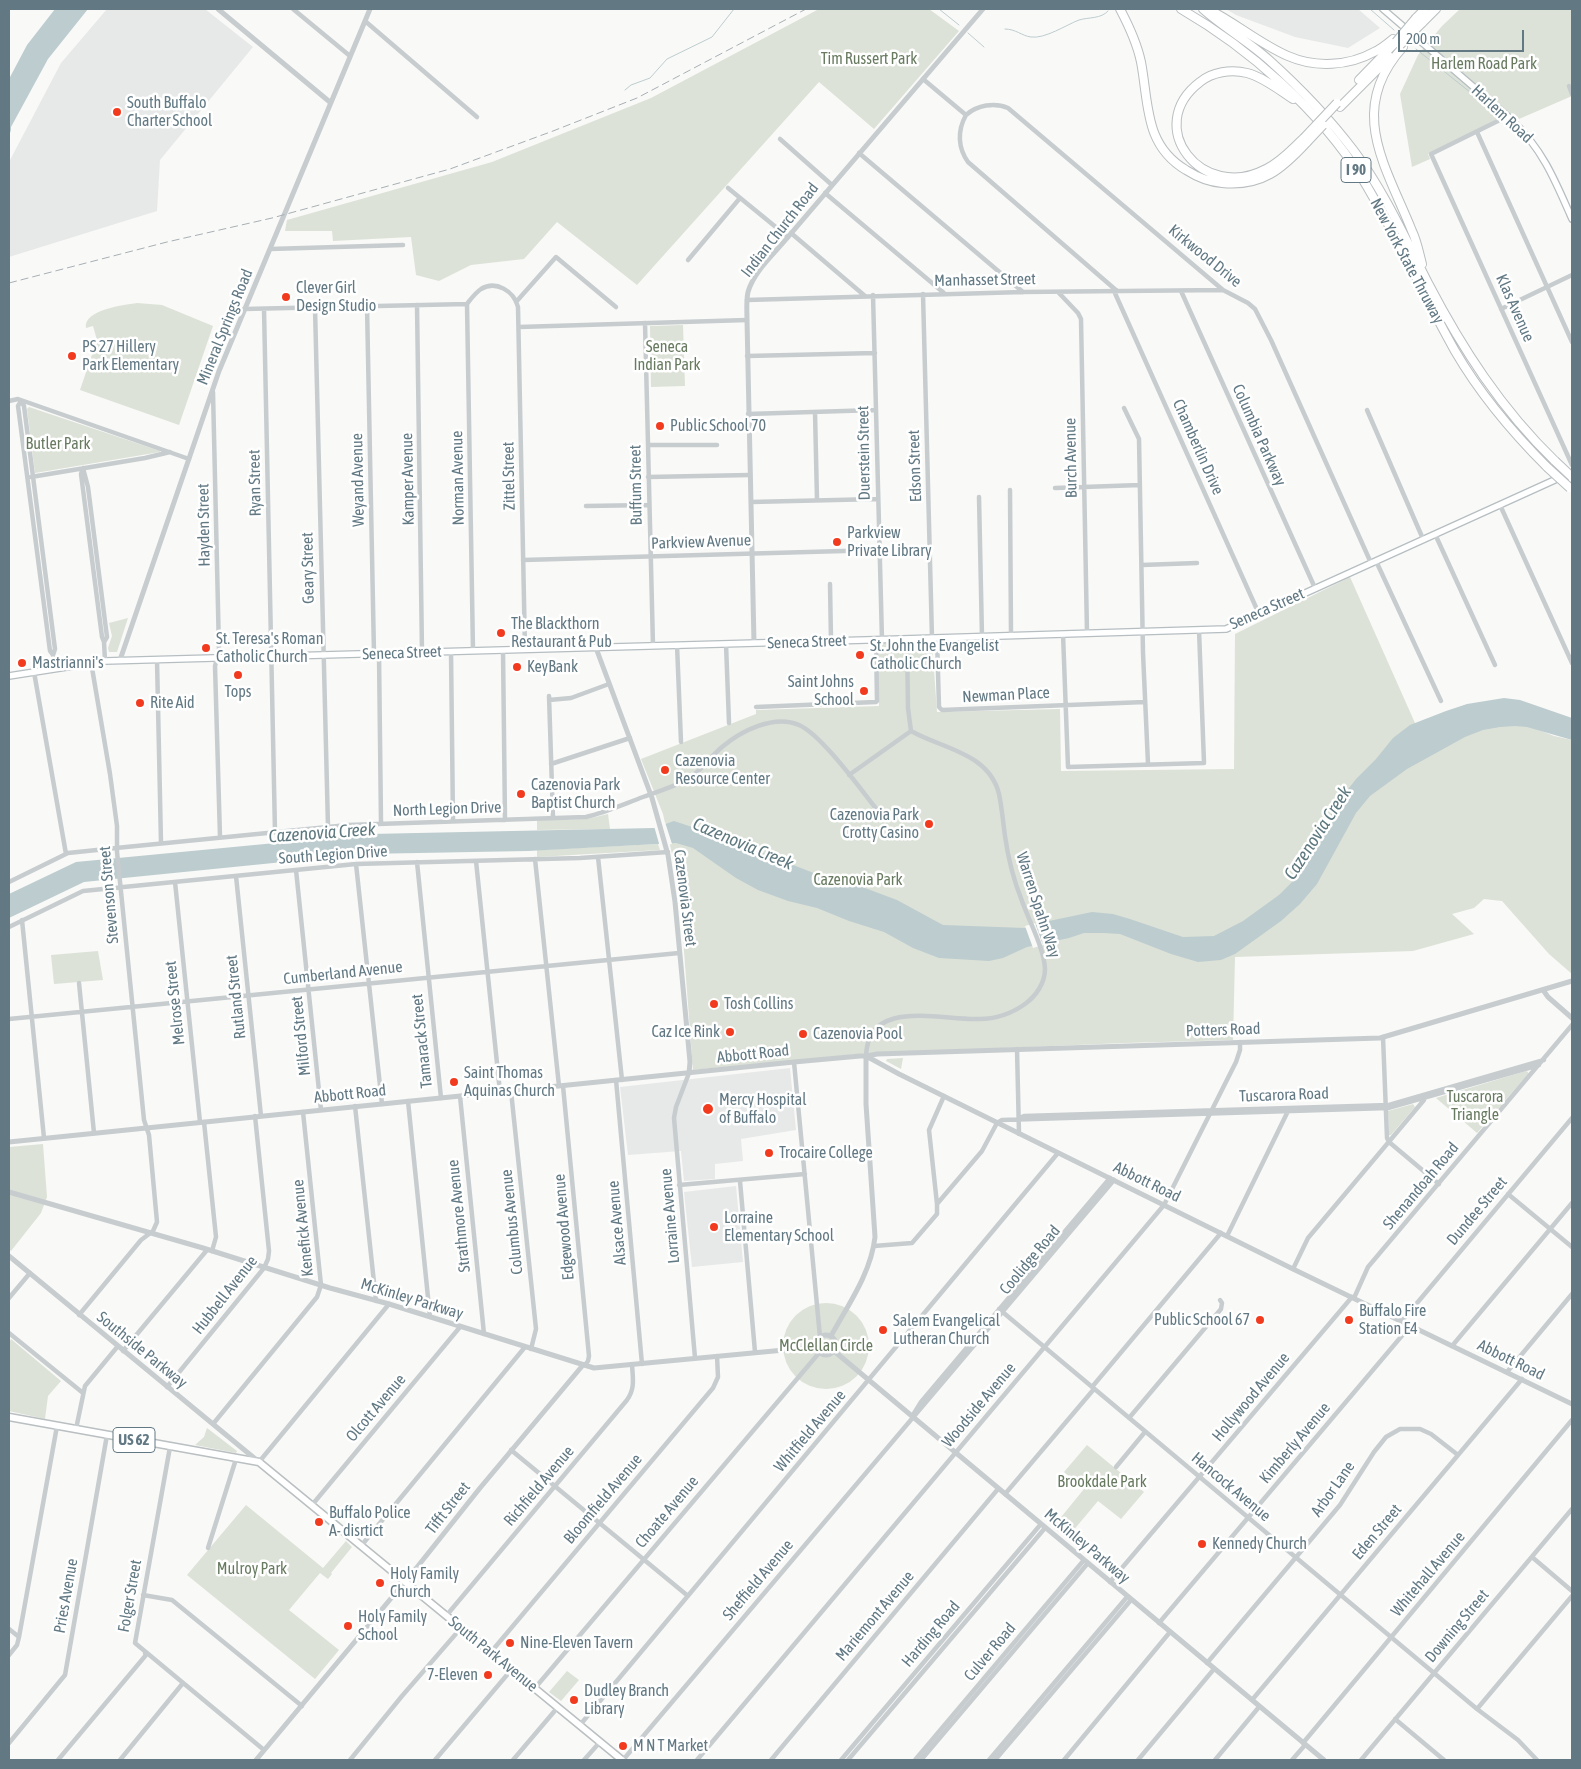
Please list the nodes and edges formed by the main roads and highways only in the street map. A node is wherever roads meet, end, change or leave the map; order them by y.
1 (1120, 9) edge
2 (1180, 9) edge
3 (1204, 9) edge
4 (1383, 9) edge
5 (1425, 9) edge
6 (1436, 9) edge
7 (1419, 21) junction
8 (1398, 43) junction
9 (1304, 106) junction
10 (1306, 140) junction
11 (1572, 219) edge
12 (1428, 282) junction
13 (1572, 472) edge
14 (1572, 477) edge
15 (1571, 489) edge
16 (9, 676) edge
17 (9, 1417) edge
18 (623, 1760) edge

1 - 10 highway
2 - 9 highway, New York State Thruway / I 90
3 - 8 highway
3 - 12 highway, New York State Thruway / I 90
4 - 11 main road, Harlem Road
5 - 7 highway
6 - 7 highway
7 - 8 highway, bridge
8 - 10 highway, bridge
8 - 12 highway
9 - 10 highway
9 - 15 highway, New York State Thruway / I 90, bridge
12 - 14 highway, New York State Thruway / I 90, bridge
13 - 16 main road, Seneca Street
17 - 18 main road, South Park Avenue / US 62

